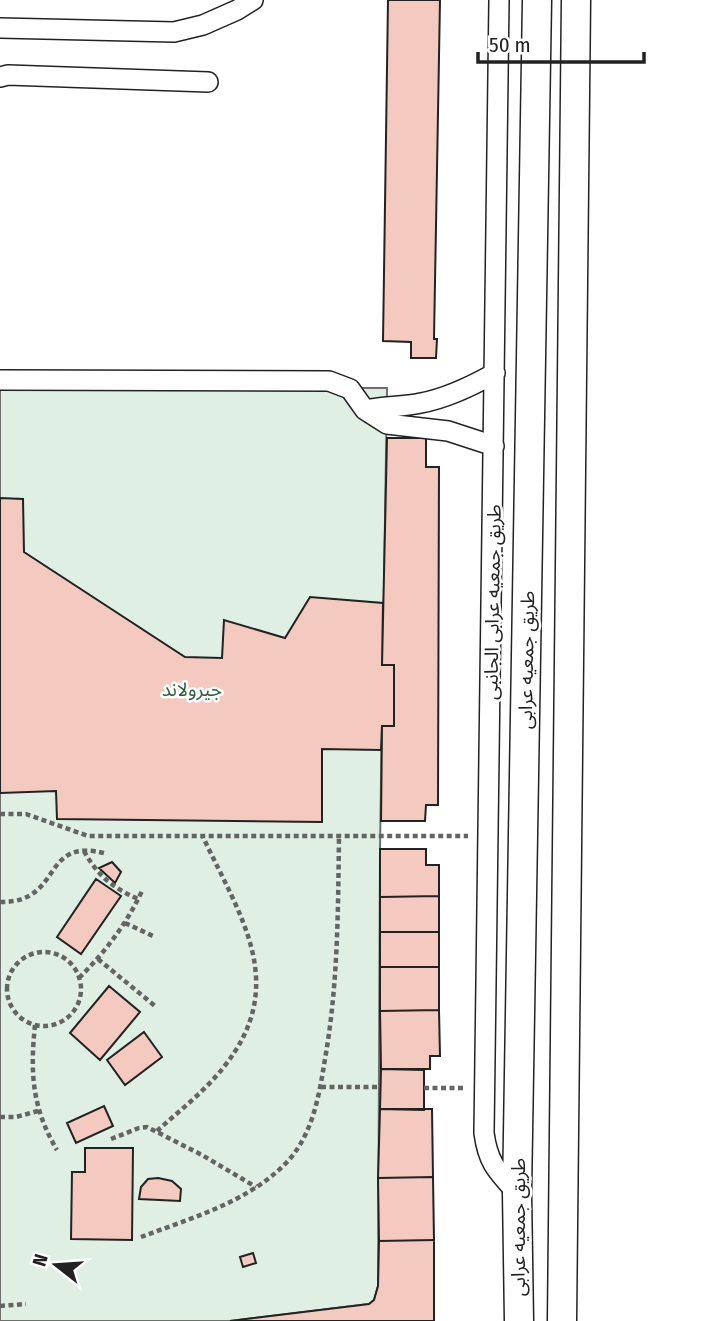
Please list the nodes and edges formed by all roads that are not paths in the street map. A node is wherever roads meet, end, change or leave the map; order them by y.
1 (253, 0) edge
2 (499, 0) edge
3 (537, 0) edge
4 (576, 0) edge
5 (0, 28) edge
6 (0, 77) edge
7 (208, 82) dead end
8 (495, 373) junction
9 (0, 380) edge
10 (365, 410) junction
11 (494, 446) junction
12 (517, 1193) junction
13 (519, 1321) edge
14 (562, 1321) edge

1 - 5 street
2 - 8 street, طريق جمعيه عرابى الجانبى
3 - 12 street, طريق جمعيه عرابى
4 - 14 street
6 - 7 street
8 - 10 street
8 - 11 street, طريق جمعيه عرابى الجانبى
9 - 10 street
10 - 11 street
11 - 12 street, طريق جمعيه عرابى الجانبى
12 - 13 street, طريق جمعيه عرابى

